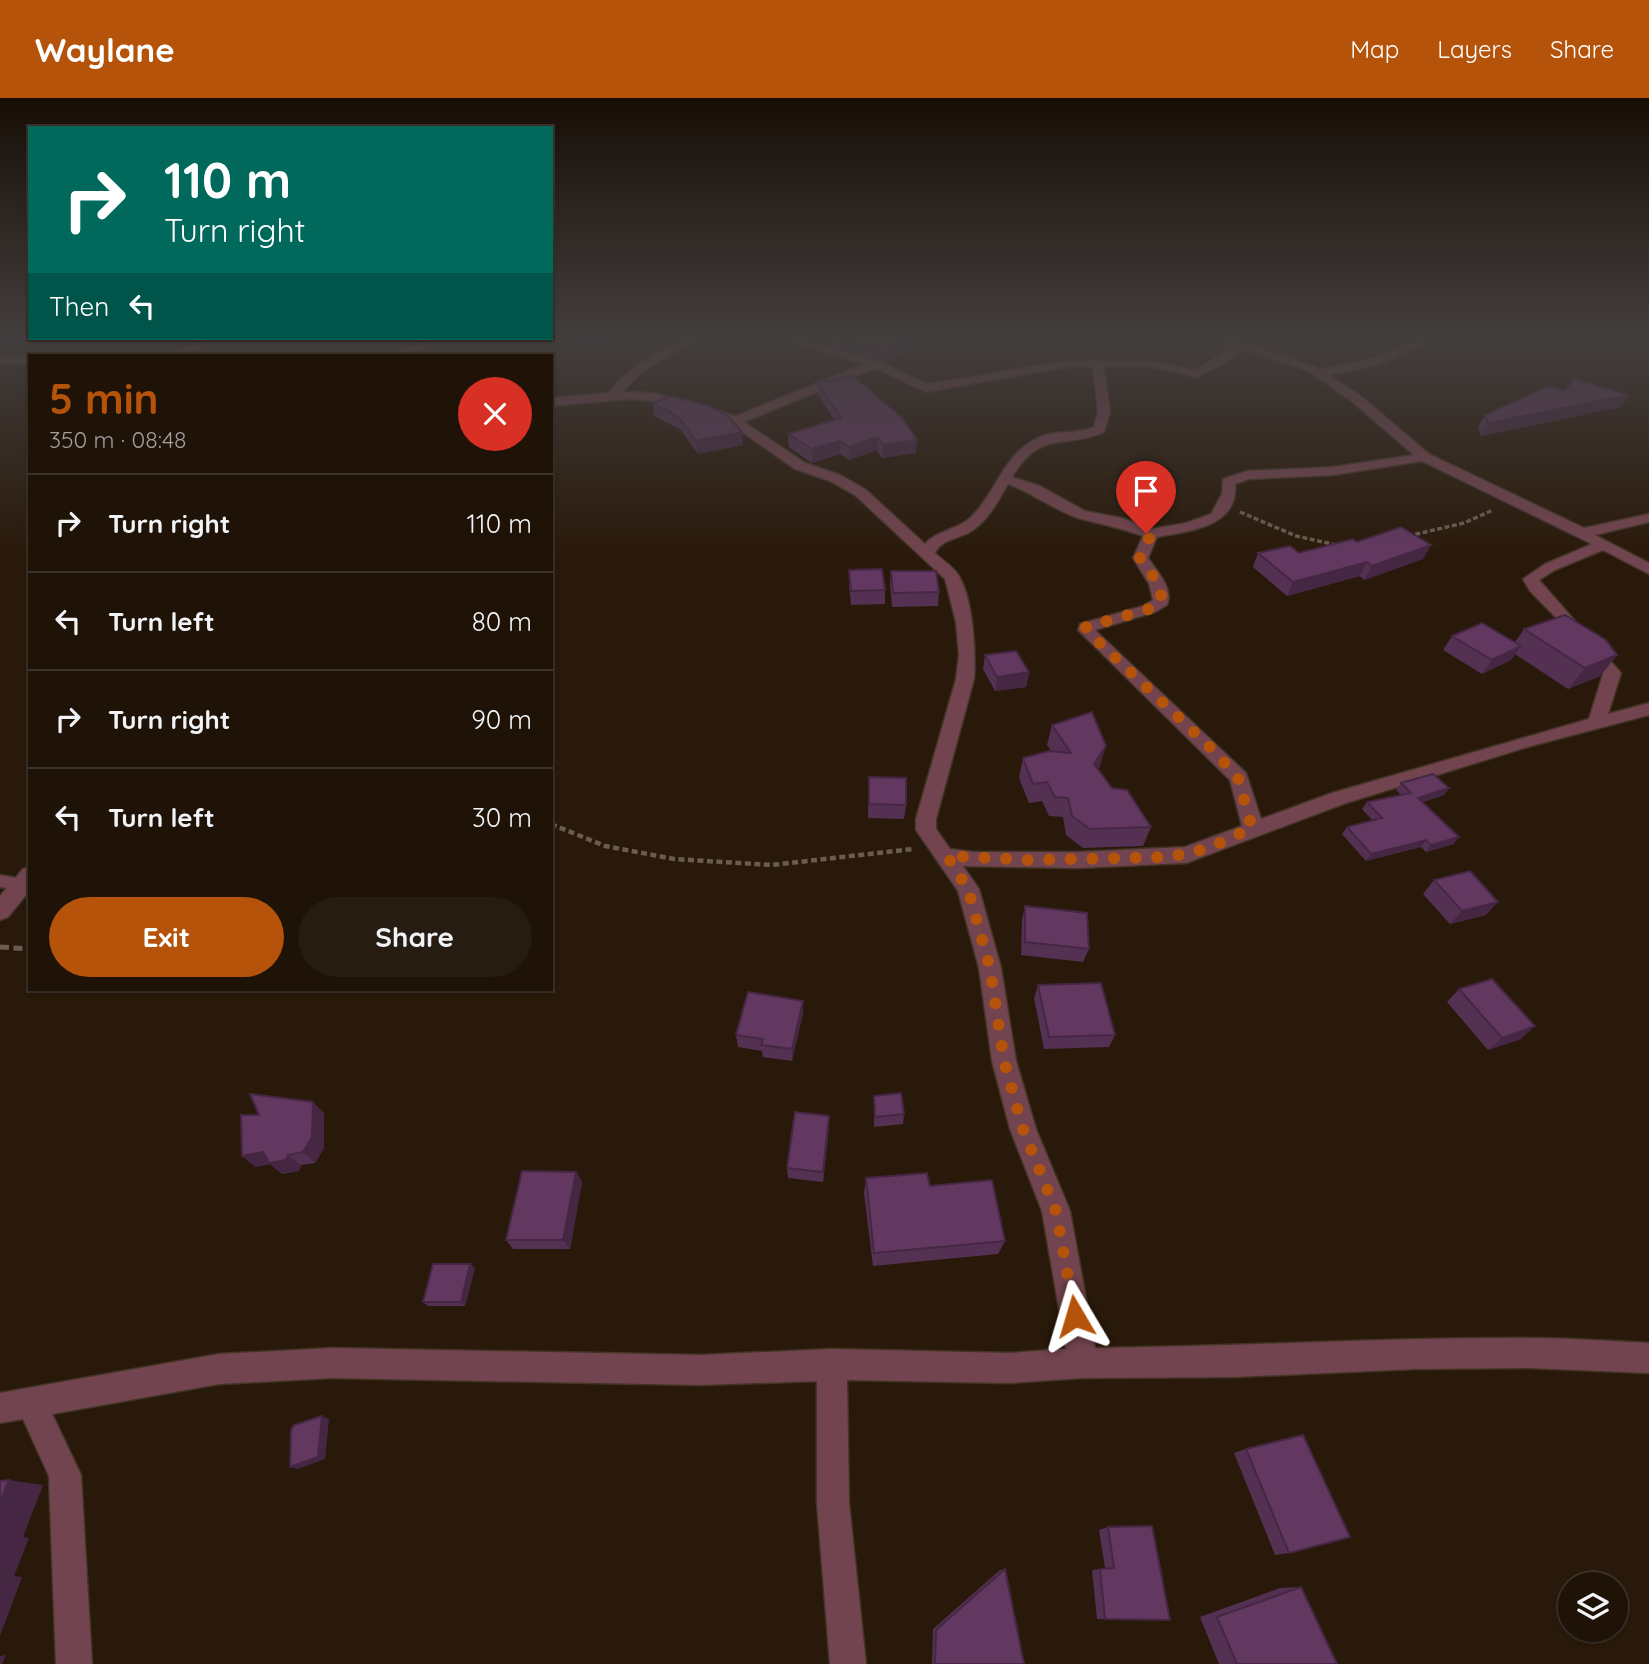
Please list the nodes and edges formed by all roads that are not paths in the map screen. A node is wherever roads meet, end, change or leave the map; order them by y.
1 (708, 411) edge
2 (755, 411) edge
3 (1103, 411) edge
4 (1371, 411) edge
5 (734, 422) junction
6 (1424, 457) junction
7 (1005, 479) junction
8 (1649, 518) edge
9 (1583, 533) junction
10 (1151, 534) junction
11 (1605, 544) junction
12 (927, 554) junction
13 (1649, 569) edge
14 (1649, 709) edge
15 (1597, 721) junction
16 (1252, 828) junction
17 (942, 852) junction
18 (26, 880) edge
19 (0, 881) edge
20 (0, 911) edge
21 (1649, 1358) edge
22 (1083, 1363) junction
23 (832, 1364) junction
24 (16, 1406) edge
25 (74, 1664) edge
26 (848, 1664) edge

1 - 5 street
2 - 5 street
3 - 7 street
4 - 6 street
5 - 12 street
6 - 9 street
6 - 10 street
7 - 10 street
7 - 12 street
8 - 9 street
9 - 11 street
10 - 16 street
11 - 13 street
11 - 15 street
12 - 17 street
14 - 15 street
15 - 16 street
16 - 17 street
17 - 22 street
18 - 19 lane
18 - 20 street
21 - 22 street
22 - 23 street
23 - 24 street
23 - 26 street
24 - 25 street

